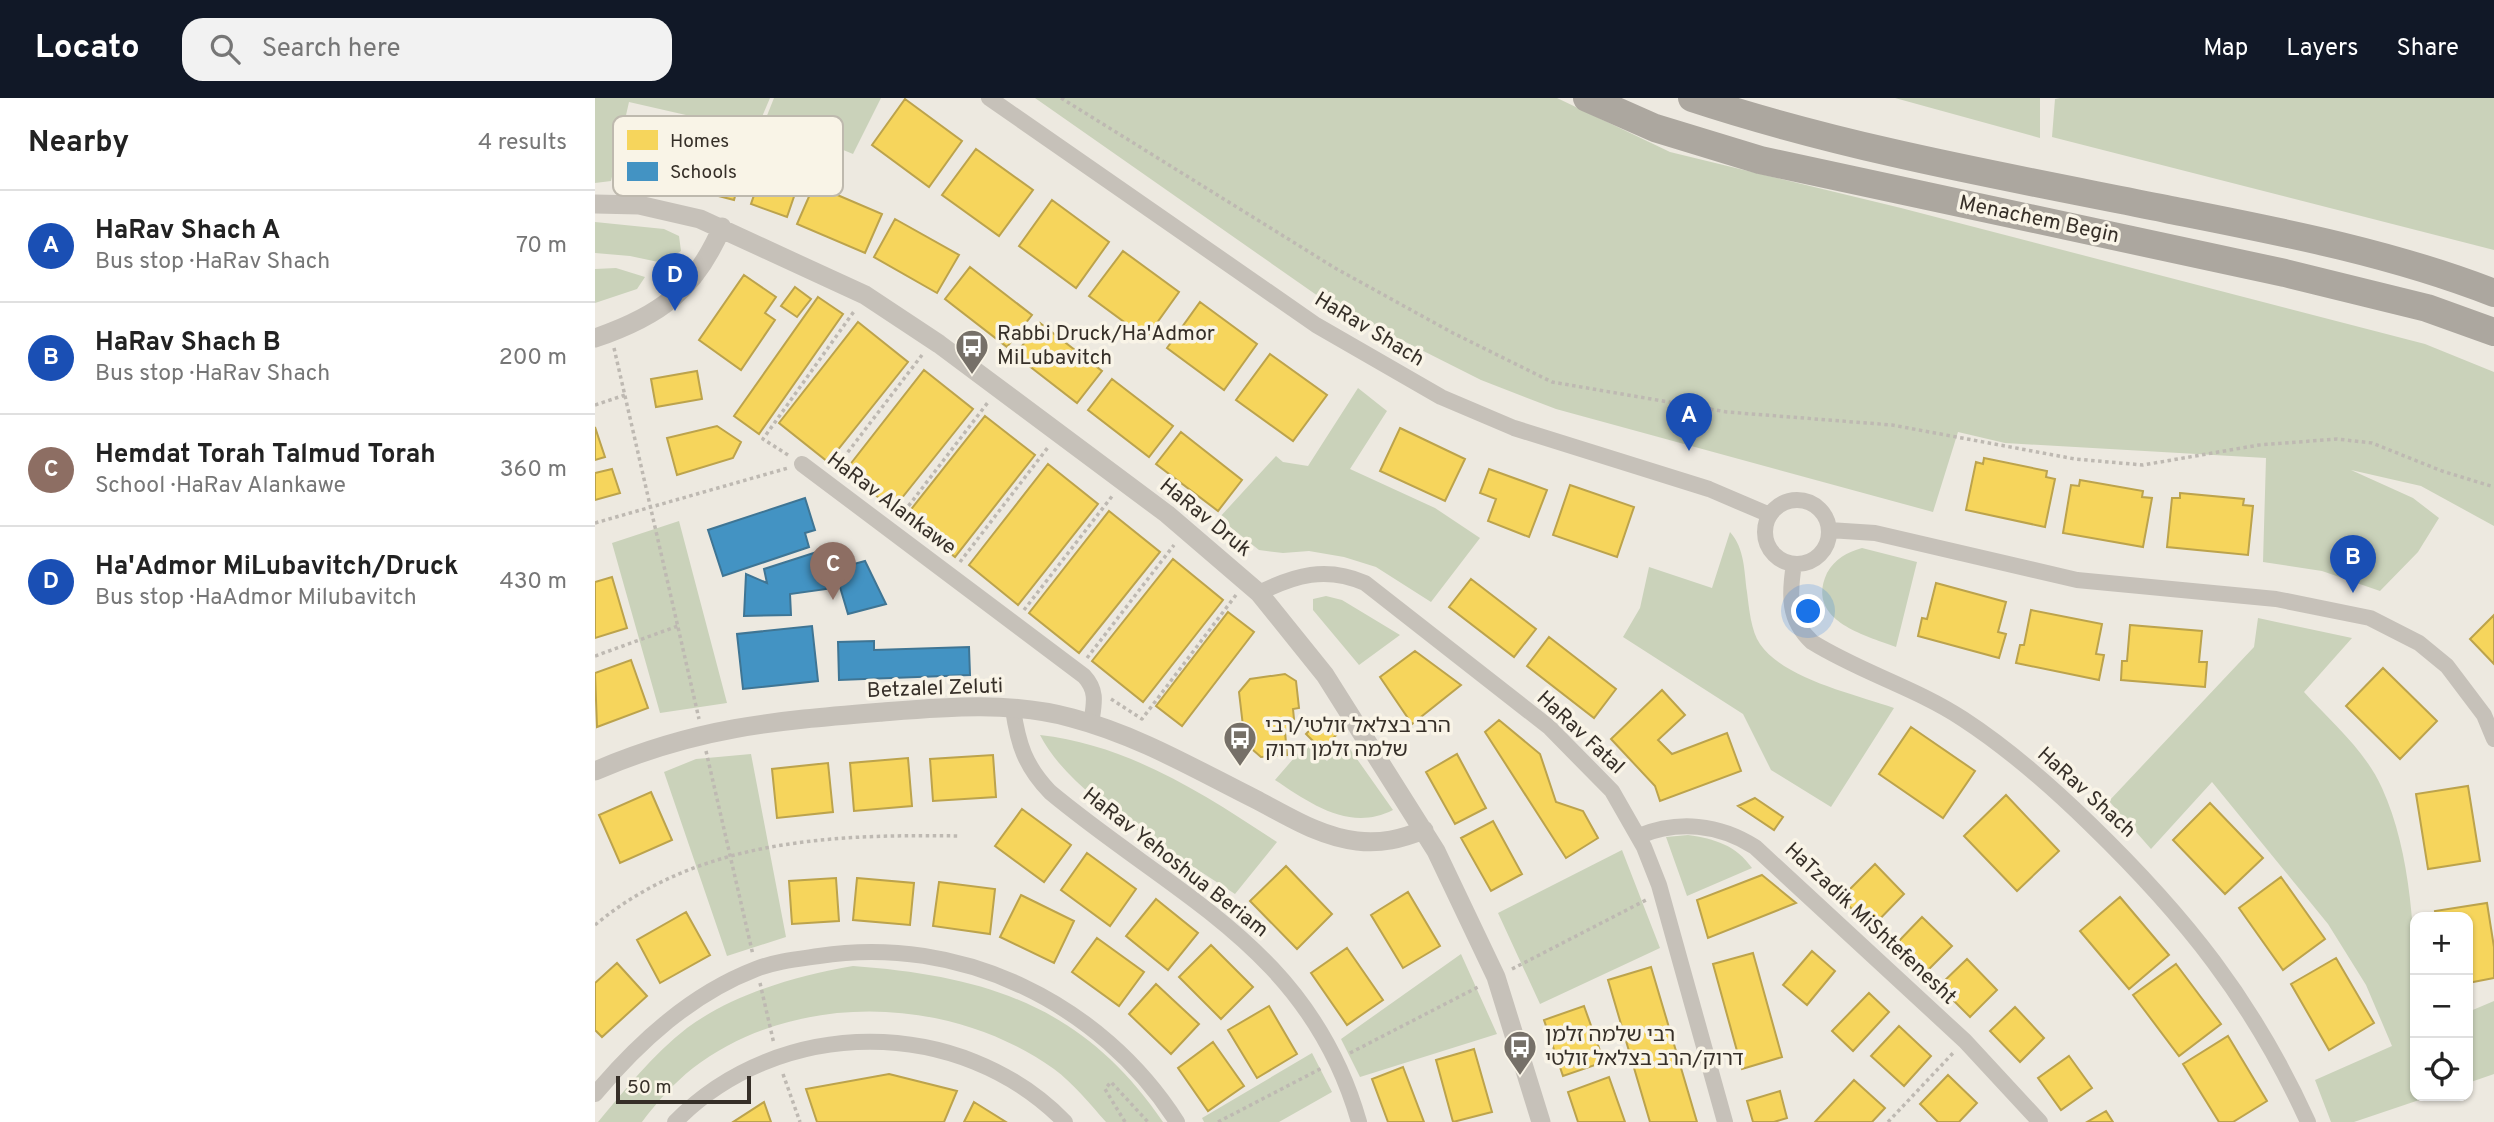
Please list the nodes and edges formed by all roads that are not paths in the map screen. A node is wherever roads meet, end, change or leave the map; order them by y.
1 (989, 98) edge
2 (1587, 98) edge
3 (1692, 98) edge
4 (595, 204) edge
5 (722, 227) junction
6 (2494, 293) edge
7 (2494, 331) edge
8 (603, 335) edge
9 (802, 464) road end
10 (1770, 514) junction
11 (1829, 530) junction
12 (1794, 564) junction
13 (1252, 587) junction
14 (1013, 709) junction
15 (1091, 724) junction
16 (2494, 739) edge
17 (595, 771) edge
18 (1424, 830) junction
19 (1639, 836) junction
20 (595, 1094) edge
21 (675, 1122) edge
22 (1065, 1122) edge
23 (1177, 1122) edge
24 (1359, 1122) edge
25 (1541, 1122) edge
26 (1725, 1122) edge
27 (2039, 1122) edge
28 (2308, 1122) edge

1 - 10 street, HaRav Shach
2 - 7 highway, Menachem Begin
3 - 6 highway, Menachem Begin
4 - 5 street, HaRav Druk
5 - 8 street
5 - 13 street, HaRav Druk
9 - 15 street, HaRav Alankawe
10 - 11 street
10 - 12 street
11 - 12 street
11 - 16 street
12 - 28 street, HaRav Shach
13 - 18 street, HaRav Druk
13 - 19 street, HaRav Fatal
14 - 15 street, Betzalel Zeluti
14 - 17 street, Betzalel Zeluti
14 - 24 street, HaRav Yehoshua Beriam
15 - 18 street, Betzalel Zeluti
18 - 25 street, HaRav Druk
19 - 26 street, HaRav Fatal
19 - 27 street, HaTzadik MiShtefenesht
20 - 23 street
21 - 22 street

